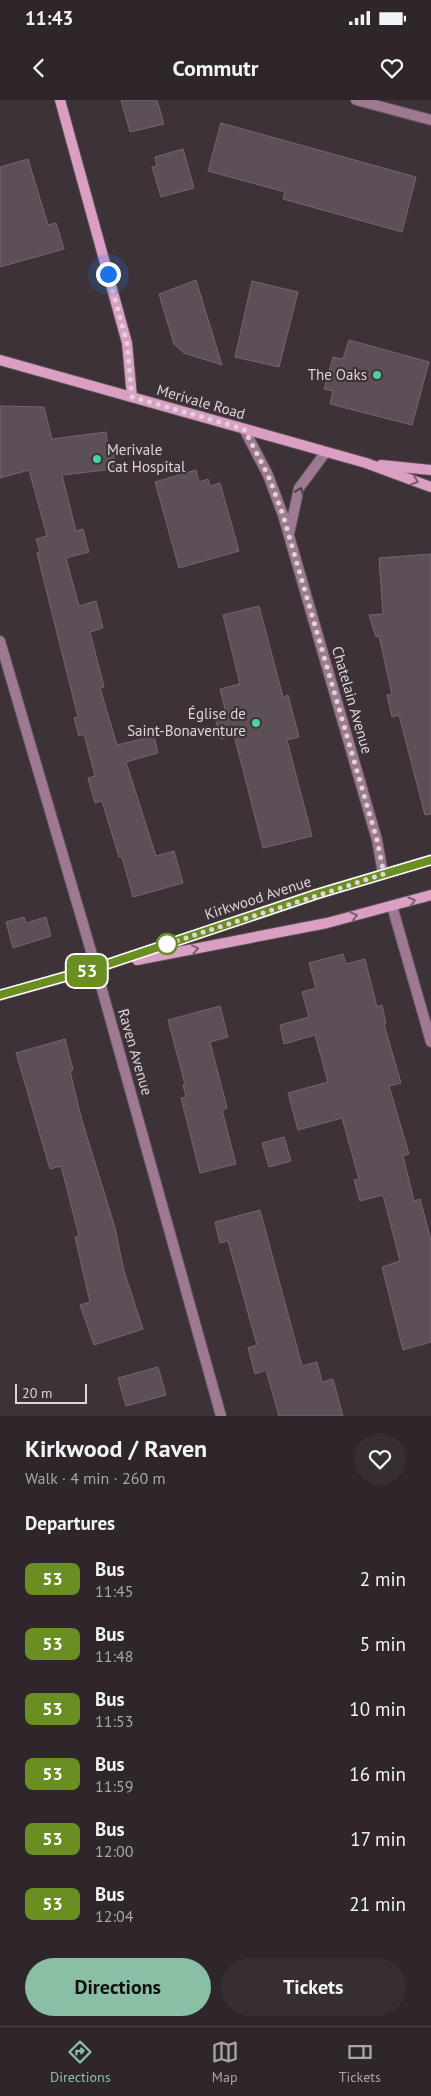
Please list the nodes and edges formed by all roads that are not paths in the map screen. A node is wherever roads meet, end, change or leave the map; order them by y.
1 (60, 100) edge
2 (356, 100) edge
3 (431, 120) edge
4 (0, 360) edge
5 (132, 397) junction
6 (244, 429) junction
7 (325, 453) junction
8 (366, 463) junction
9 (431, 470) edge
10 (431, 487) edge
11 (288, 535) junction
12 (0, 640) edge
13 (431, 860) edge
14 (384, 874) junction
15 (431, 895) edge
16 (392, 906) junction
17 (96, 968) junction
18 (0, 995) edge
19 (431, 1042) edge
20 (222, 1416) edge

1 - 5 main road
2 - 3 street
4 - 5 main road, Merivale Road
5 - 6 main road, Merivale Road
6 - 7 main road, Merivale Road
6 - 11 street, Chatelain Avenue
7 - 8 main road, Merivale Road
11 -> 7 street, Chatelain Avenue
8 - 9 main road, Merivale Road
8 -> 10 main road, Merivale Road
11 - 14 street, Chatelain Avenue
12 - 17 street, Raven Avenue
13 - 14 main road, Kirkwood Avenue
14 - 17 main road, Kirkwood Avenue
16 -> 15 main road, Kirkwood Avenue
17 -> 16 main road, Kirkwood Avenue
16 - 19 street
17 - 18 main road, Kirkwood Avenue
17 - 20 street, Raven Avenue

